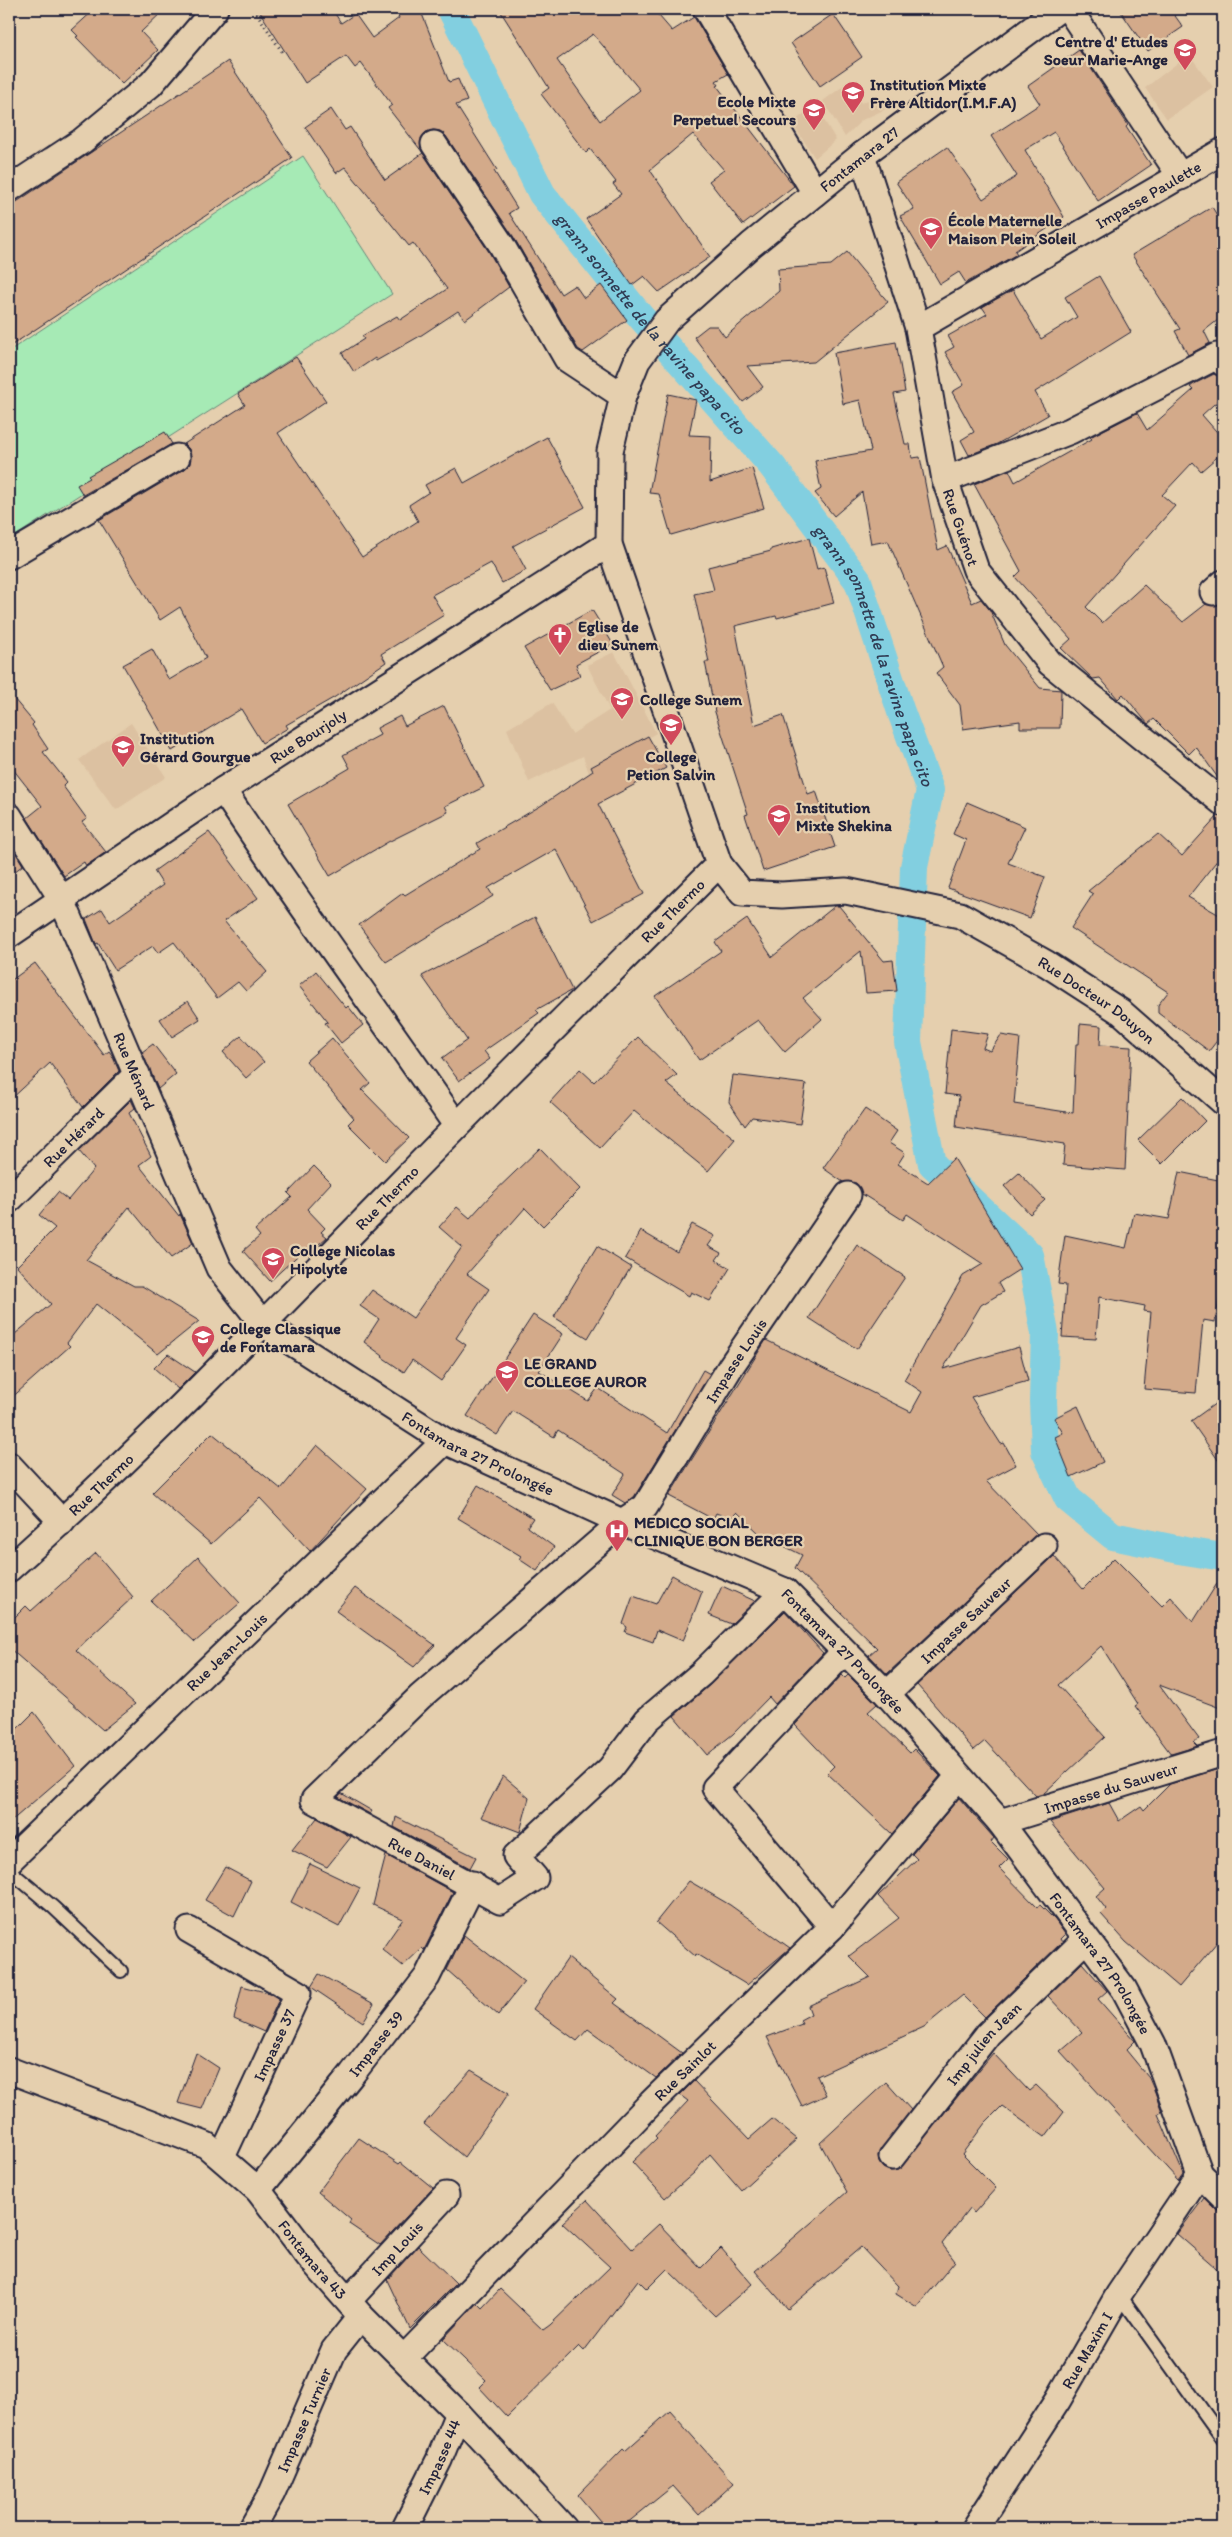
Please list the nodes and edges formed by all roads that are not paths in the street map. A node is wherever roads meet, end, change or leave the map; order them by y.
1 (215, 9) edge
2 (706, 9) edge
3 (1058, 9) edge
4 (1069, 9) edge
5 (434, 144) dead end
6 (1223, 151) edge
7 (862, 155) junction
8 (1181, 176) junction
9 (9, 189) edge
10 (815, 193) junction
11 (918, 328) junction
12 (1223, 364) edge
13 (623, 396) junction
14 (177, 457) dead end
15 (945, 480) junction
16 (609, 544) junction
17 (9, 556) edge
18 (223, 790) junction
19 (1223, 803) edge
20 (9, 816) edge
21 (719, 864) junction
22 (61, 898) junction
23 (9, 935) edge
24 (137, 1074) junction
25 (1223, 1102) edge
26 (456, 1125) junction
27 (848, 1195) dead end
28 (9, 1200) edge
29 (263, 1324) junction
30 (445, 1441) junction
31 (9, 1465) edge
32 (62, 1522) junction
33 (622, 1522) junction
34 (1044, 1546) dead end
35 (9, 1569) edge
36 (785, 1591) junction
37 (844, 1652) junction
38 (887, 1694) junction
39 (1223, 1753) edge
40 (959, 1776) junction
41 (1000, 1822) junction
42 (9, 1861) edge
43 (9, 1870) edge
44 (473, 1884) junction
45 (832, 1927) junction
46 (189, 1930) dead end
47 (1086, 1939) junction
48 (121, 1971) dead end
49 (9, 2070) edge
50 (892, 2157) dead end
51 (222, 2158) junction
52 (1200, 2174) junction
53 (258, 2190) junction
54 (446, 2195) dead end
55 (1223, 2197) edge
56 (1119, 2294) junction
57 (355, 2308) junction
58 (404, 2358) junction
59 (458, 2413) junction
60 (1223, 2440) edge
61 (252, 2528) edge
62 (405, 2528) edge
63 (564, 2528) edge
64 (975, 2528) edge

1 - 9 street
2 - 10 street
3 - 7 street, Fontamara 27
4 - 8 street
5 - 13 street
6 - 8 street, Impasse Paulette
7 - 10 street, Fontamara 27
7 - 11 street, Rue Guénot
8 - 11 street, Impasse Paulette
10 - 13 street, Fontamara 27
11 - 15 street, Rue Guénot
12 - 15 street
13 - 16 street
14 - 17 street
15 - 19 street, Rue Guénot
16 - 18 street, Rue Bourjoly
16 - 21 street
18 - 22 street, Rue Bourjoly
18 - 26 street
20 - 22 street, Rue Ménard
21 - 25 street, Rue Docteur Douyon
21 - 26 street, Rue Thermo
22 - 23 street, Rue Bourjoly
22 - 24 street, Rue Ménard
24 - 28 street, Rue Hérard
24 - 29 street, Rue Ménard
26 - 29 street, Rue Thermo
27 - 33 street, Impasse Louis
29 - 30 street, Fontamara 27 Prolongée
29 - 32 street, Rue Thermo
30 - 33 street, Fontamara 27 Prolongée
30 - 42 street, Rue Jean-Louis
31 - 32 street
32 - 35 street, Rue Thermo
33 - 36 street, Fontamara 27 Prolongée
33 - 44 street, Rue Daniel
34 - 38 street, Impasse Sauveur
36 - 37 street, Fontamara 27 Prolongée
36 - 44 street, Rue Daniel
37 - 38 street, Fontamara 27 Prolongée
37 - 45 street
38 - 40 street, Fontamara 27 Prolongée
39 - 41 street, Impasse du Sauveur
40 - 41 street, Fontamara 27 Prolongée
40 - 45 street, Rue Sainlot
41 - 47 street, Fontamara 27 Prolongée
43 - 48 lane
44 - 53 street, Impasse 39
45 - 58 street, Rue Sainlot
46 - 51 street, Impasse 37
47 - 50 street, Imp julien Jean
47 - 52 street, Fontamara 27 Prolongée
49 - 51 street, Fontamara 43
51 - 53 street, Fontamara 43
52 - 55 street, Fontamara 27 Prolongée
52 - 56 street, Rue Maxim I
53 - 57 street, Fontamara 43
54 - 57 street, Imp Louis
56 - 60 lane
56 - 64 street, Rue Maxim I
57 - 58 street, Fontamara 43
57 - 61 street, Impasse Turnier
58 - 59 street, Fontamara 43
59 - 62 street, Impasse 44
59 - 63 street, Fontamara 43

